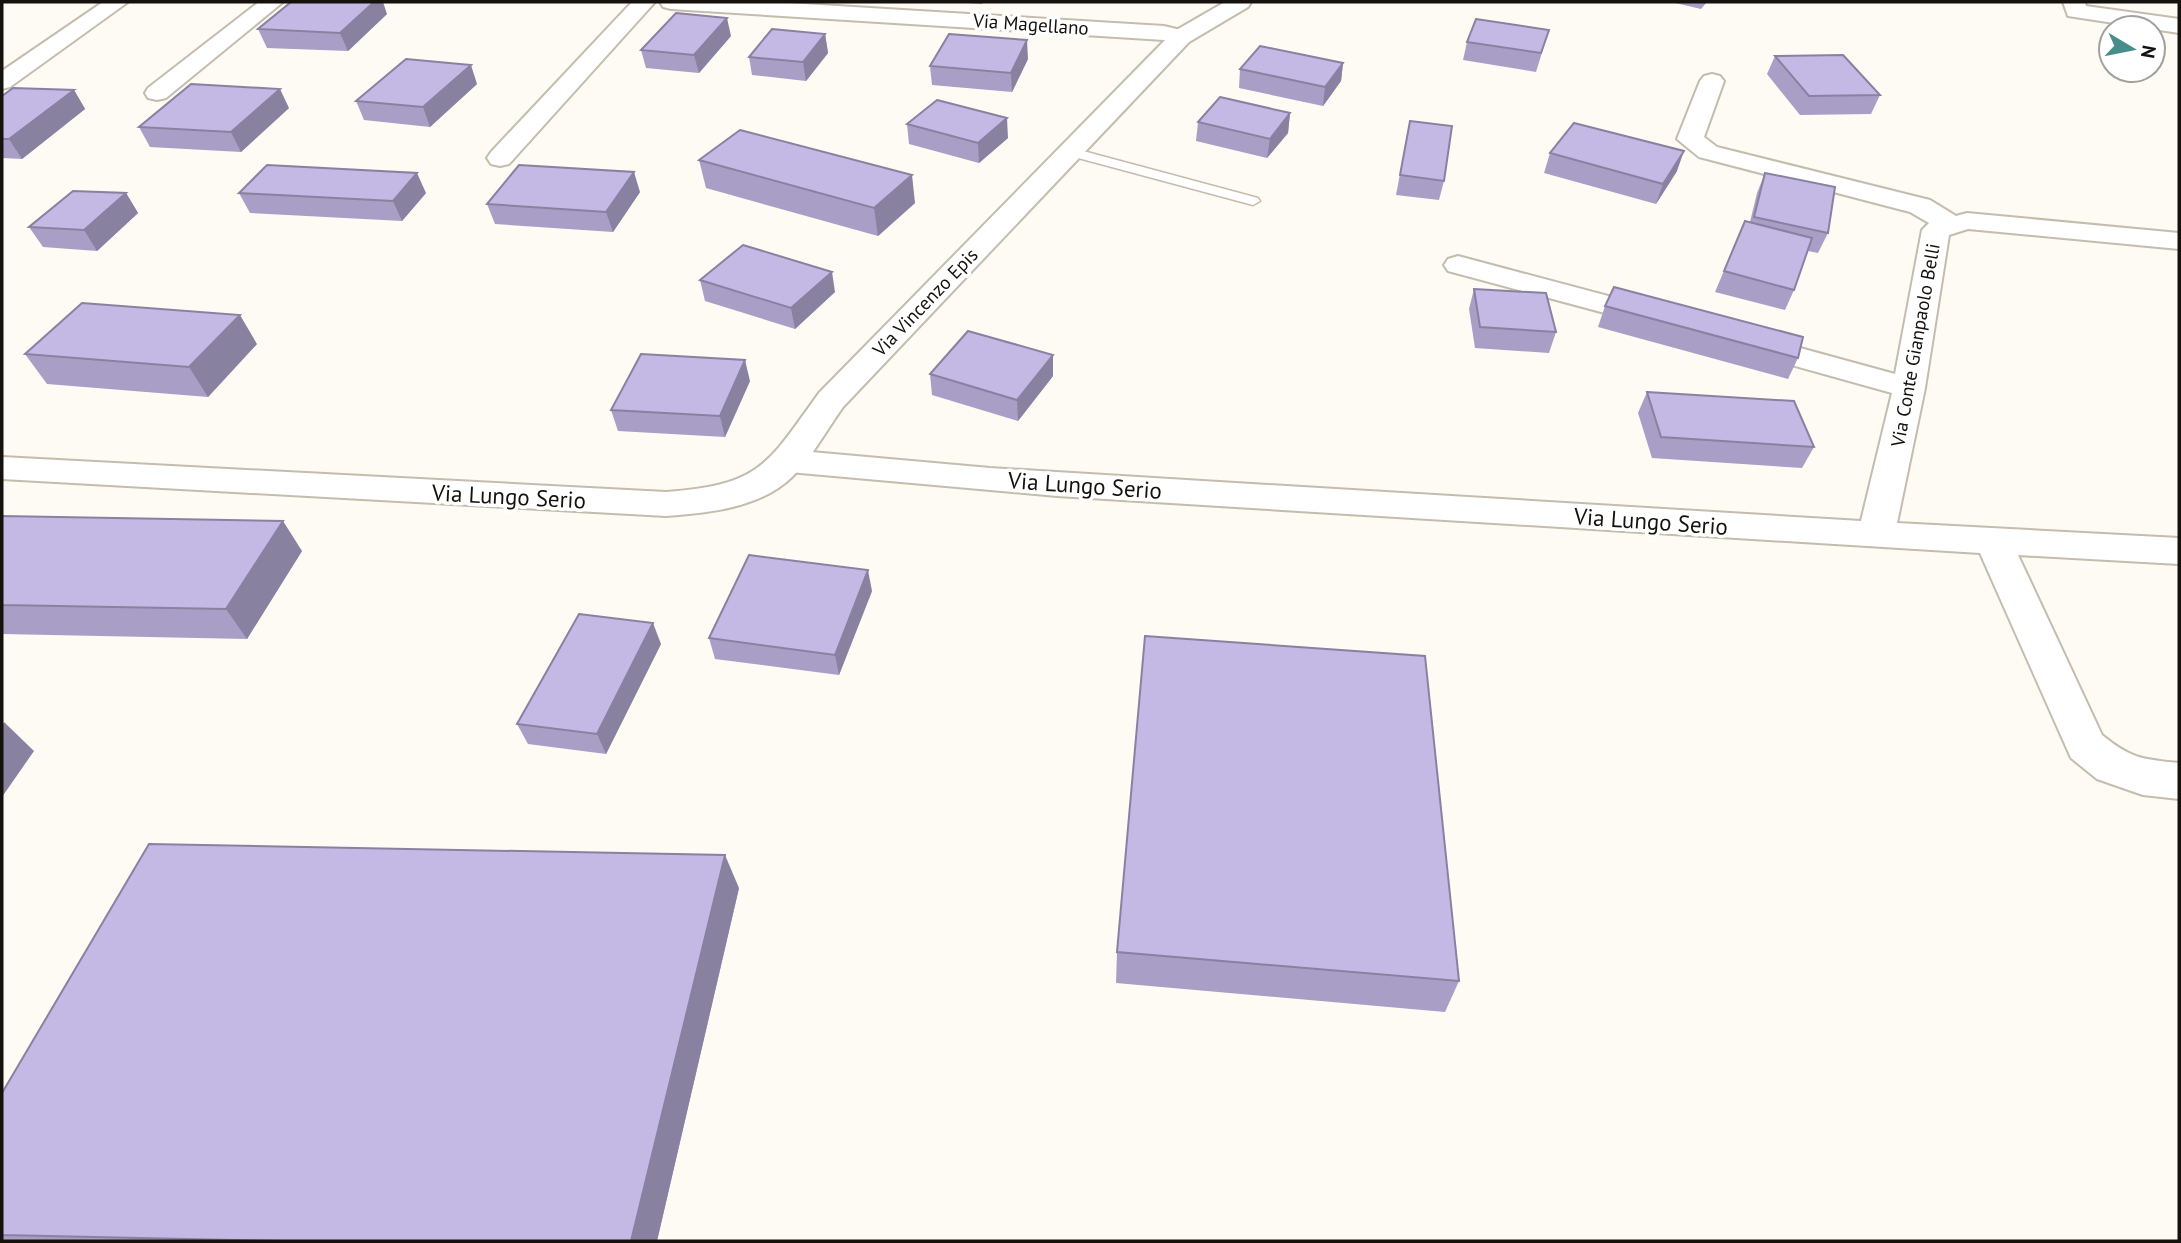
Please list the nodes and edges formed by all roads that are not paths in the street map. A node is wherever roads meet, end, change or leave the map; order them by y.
1 (117, 2) edge
2 (272, 2) edge
3 (644, 2) edge
4 (671, 2) edge
5 (1240, 2) edge
6 (2074, 2) edge
7 (838, 7) edge
8 (2179, 26) edge
9 (1181, 37) junction
10 (1712, 81) dead end
11 (2, 82) edge
12 (157, 93) dead end
13 (1072, 152) junction
14 (500, 158) dead end
15 (1253, 201) dead end
16 (1952, 225) junction
17 (2179, 241) edge
18 (1458, 264) dead end
19 (1686, 326) edge
20 (1726, 337) edge
21 (1909, 387) junction
22 (789, 461) junction
23 (2, 468) edge
24 (1877, 535) junction
25 (1993, 541) junction
26 (2179, 551) edge
27 (2179, 781) edge

1 - 11 street
2 - 12 street
3 - 14 street
4 - 7 street, Via Magellano
5 - 9 street, Via Vincenzo Epis
6 - 8 street
7 - 9 street, Via Magellano
9 - 13 street, Via Vincenzo Epis
10 - 16 street
13 - 15 lane
13 - 22 street, Via Vincenzo Epis
16 - 17 street, Via Conte Gianpaolo Belli
16 - 21 street, Via Conte Gianpaolo Belli
18 - 19 street
20 - 21 street
21 - 24 street, Via Conte Gianpaolo Belli
22 - 23 street, Via Lungo Serio
22 - 24 street, Via Lungo Serio
24 - 25 street, Via Lungo Serio
25 - 26 street, Via Lungo Serio
25 - 27 street

